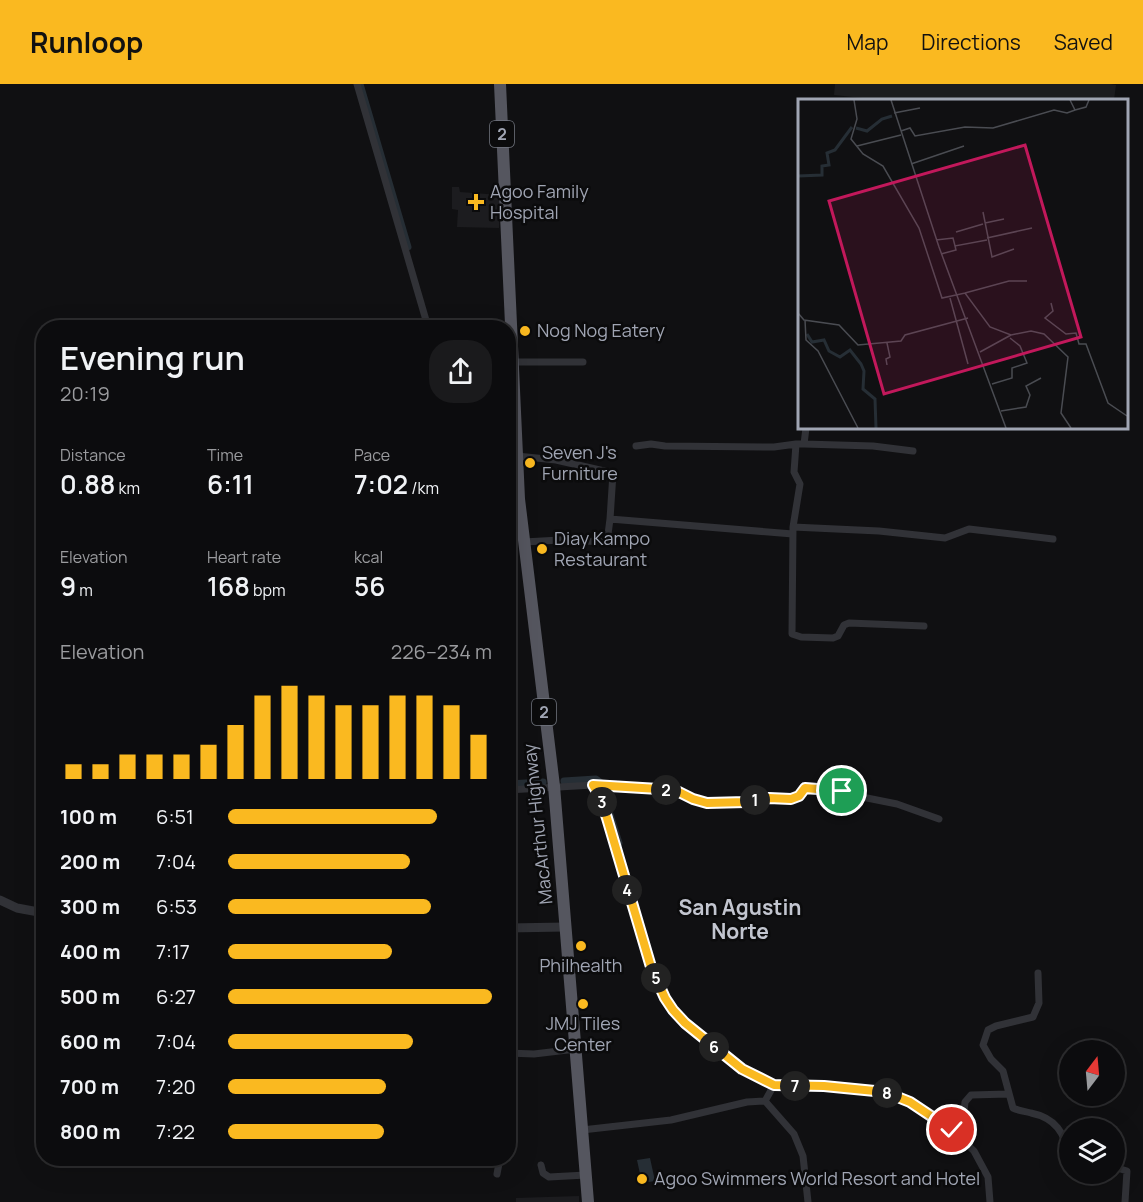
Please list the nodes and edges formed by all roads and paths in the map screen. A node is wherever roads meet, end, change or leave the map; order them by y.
1 (357, 84) edge
2 (500, 84) edge
3 (426, 320) edge
4 (511, 320) edge
5 (516, 362) edge
6 (583, 362) dead end
7 (806, 429) edge
8 (516, 432) edge
9 (796, 444) junction
10 (804, 444) junction
11 (636, 446) dead end
12 (913, 451) dead end
13 (517, 456) junction
14 (610, 519) junction
15 (793, 530) junction
16 (1053, 539) dead end
17 (524, 542) junction
18 (924, 626) dead end
19 (593, 785) junction
20 (554, 786) junction
21 (516, 789) edge
22 (939, 819) dead end
23 (0, 900) edge
24 (36, 912) edge
25 (565, 927) junction
26 (516, 928) edge
27 (1038, 973) dead end
28 (576, 1049) junction
29 (516, 1053) edge
30 (774, 1085) junction
31 (1008, 1094) junction
32 (765, 1101) junction
33 (1059, 1129) edge
34 (582, 1130) junction
35 (952, 1130) junction
36 (541, 1165) dead end
37 (498, 1166) edge
38 (1125, 1170) edge
39 (497, 1174) dead end
40 (586, 1175) junction
41 (588, 1202) edge
42 (808, 1202) edge
43 (990, 1202) edge
44 (1125, 1202) edge

1 - 3 street
2 - 4 highway, MacArthur Highway / 2
5 - 6 street
7 - 10 street
8 - 13 highway, MacArthur Highway / 2
9 - 10 street
9 - 11 street
9 - 15 street
10 - 12 street
13 - 14 street
13 - 17 highway, MacArthur Highway / 2
14 - 15 street
14 - 17 street
15 - 16 street
15 - 18 street
17 - 20 highway, MacArthur Highway / 2
19 - 20 street
19 - 22 street
19 - 30 street
20 - 21 street
20 - 25 highway, MacArthur Highway / 2
23 - 24 street
25 - 26 street
25 - 28 highway, MacArthur Highway / 2
27 - 31 street
28 - 29 street
28 - 34 highway, MacArthur Highway / 2
30 - 32 street
30 - 35 street
31 - 33 street
31 - 35 street
32 - 34 street
32 - 42 street
34 - 40 highway, MacArthur Highway / 2
35 - 43 street
36 - 40 street
37 - 39 street
38 - 44 street
40 - 41 highway, MacArthur Highway / 2

